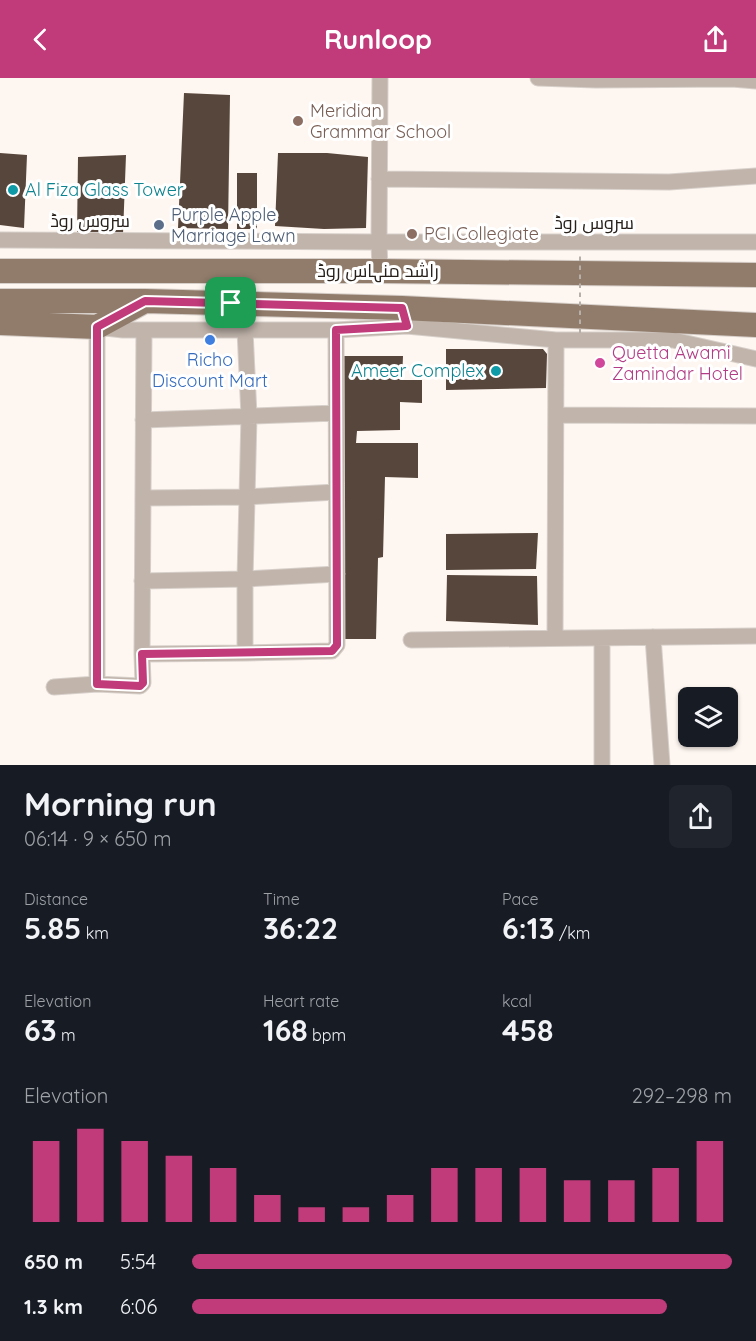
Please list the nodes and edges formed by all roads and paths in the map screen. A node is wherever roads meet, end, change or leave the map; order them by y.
1 (380, 78) edge
2 (538, 78) edge
3 (596, 79) edge
4 (732, 79) edge
5 (756, 81) edge
6 (756, 176) edge
7 (379, 179) junction
8 (0, 240) edge
9 (379, 242) junction
10 (756, 242) edge
11 (580, 252) dead end
12 (380, 271) junction
13 (0, 272) edge
14 (756, 275) edge
15 (0, 301) edge
16 (145, 301) junction
17 (404, 317) junction
18 (0, 323) edge
19 (756, 325) edge
20 (97, 327) junction
21 (144, 330) junction
22 (245, 330) junction
23 (336, 330) junction
24 (674, 330) junction
25 (580, 333) dead end
26 (556, 340) junction
27 (756, 359) edge
28 (336, 413) junction
29 (556, 415) junction
30 (249, 416) junction
31 (756, 416) edge
32 (143, 420) junction
33 (336, 492) junction
34 (247, 496) junction
35 (143, 498) junction
36 (337, 574) junction
37 (245, 579) junction
38 (142, 580) junction
39 (756, 636) edge
40 (652, 637) junction
41 (555, 638) junction
42 (602, 638) junction
43 (411, 640) dead end
44 (245, 653) junction
45 (142, 654) junction
46 (97, 684) junction
47 (54, 687) dead end
48 (602, 765) edge
49 (662, 765) edge

1 - 7 street
2 - 3 street
3 - 4 street
4 - 5 street
6 - 7 street
7 - 9 street
8 - 9 street, سروس روڈ
9 - 10 street, سروس روڈ
9 - 12 street
11 - 25 path, bridge
12 - 13 main road, راشد منہاس روڈ
12 - 14 main road, راشد منہاس روڈ
15 - 16 main road, راشد منہاس روڈ
16 - 17 main road, راشد منہاس روڈ
16 - 20 main road
17 - 23 street
17 - 24 main road, راشد منہاس روڈ
17 - 26 street
18 - 20 main road
19 - 24 main road, راشد منہاس روڈ
20 - 21 street
20 - 46 street
21 - 22 street
21 - 32 street
22 - 23 street
22 - 30 street
23 - 28 street
24 - 26 street
24 - 27 street
26 - 29 street
28 - 30 street
28 - 33 street
29 - 31 street
29 - 41 street
30 - 32 street
30 - 34 street
32 - 35 street
33 - 34 street
33 - 36 street
34 - 35 street
34 - 37 street
35 - 38 street
36 - 37 street
36 - 44 street
37 - 38 street
37 - 44 street
38 - 45 street
39 - 40 street
40 - 42 street
40 - 49 street
41 - 42 street
41 - 43 street
42 - 48 street
44 - 45 street
45 - 46 street
46 - 47 street

